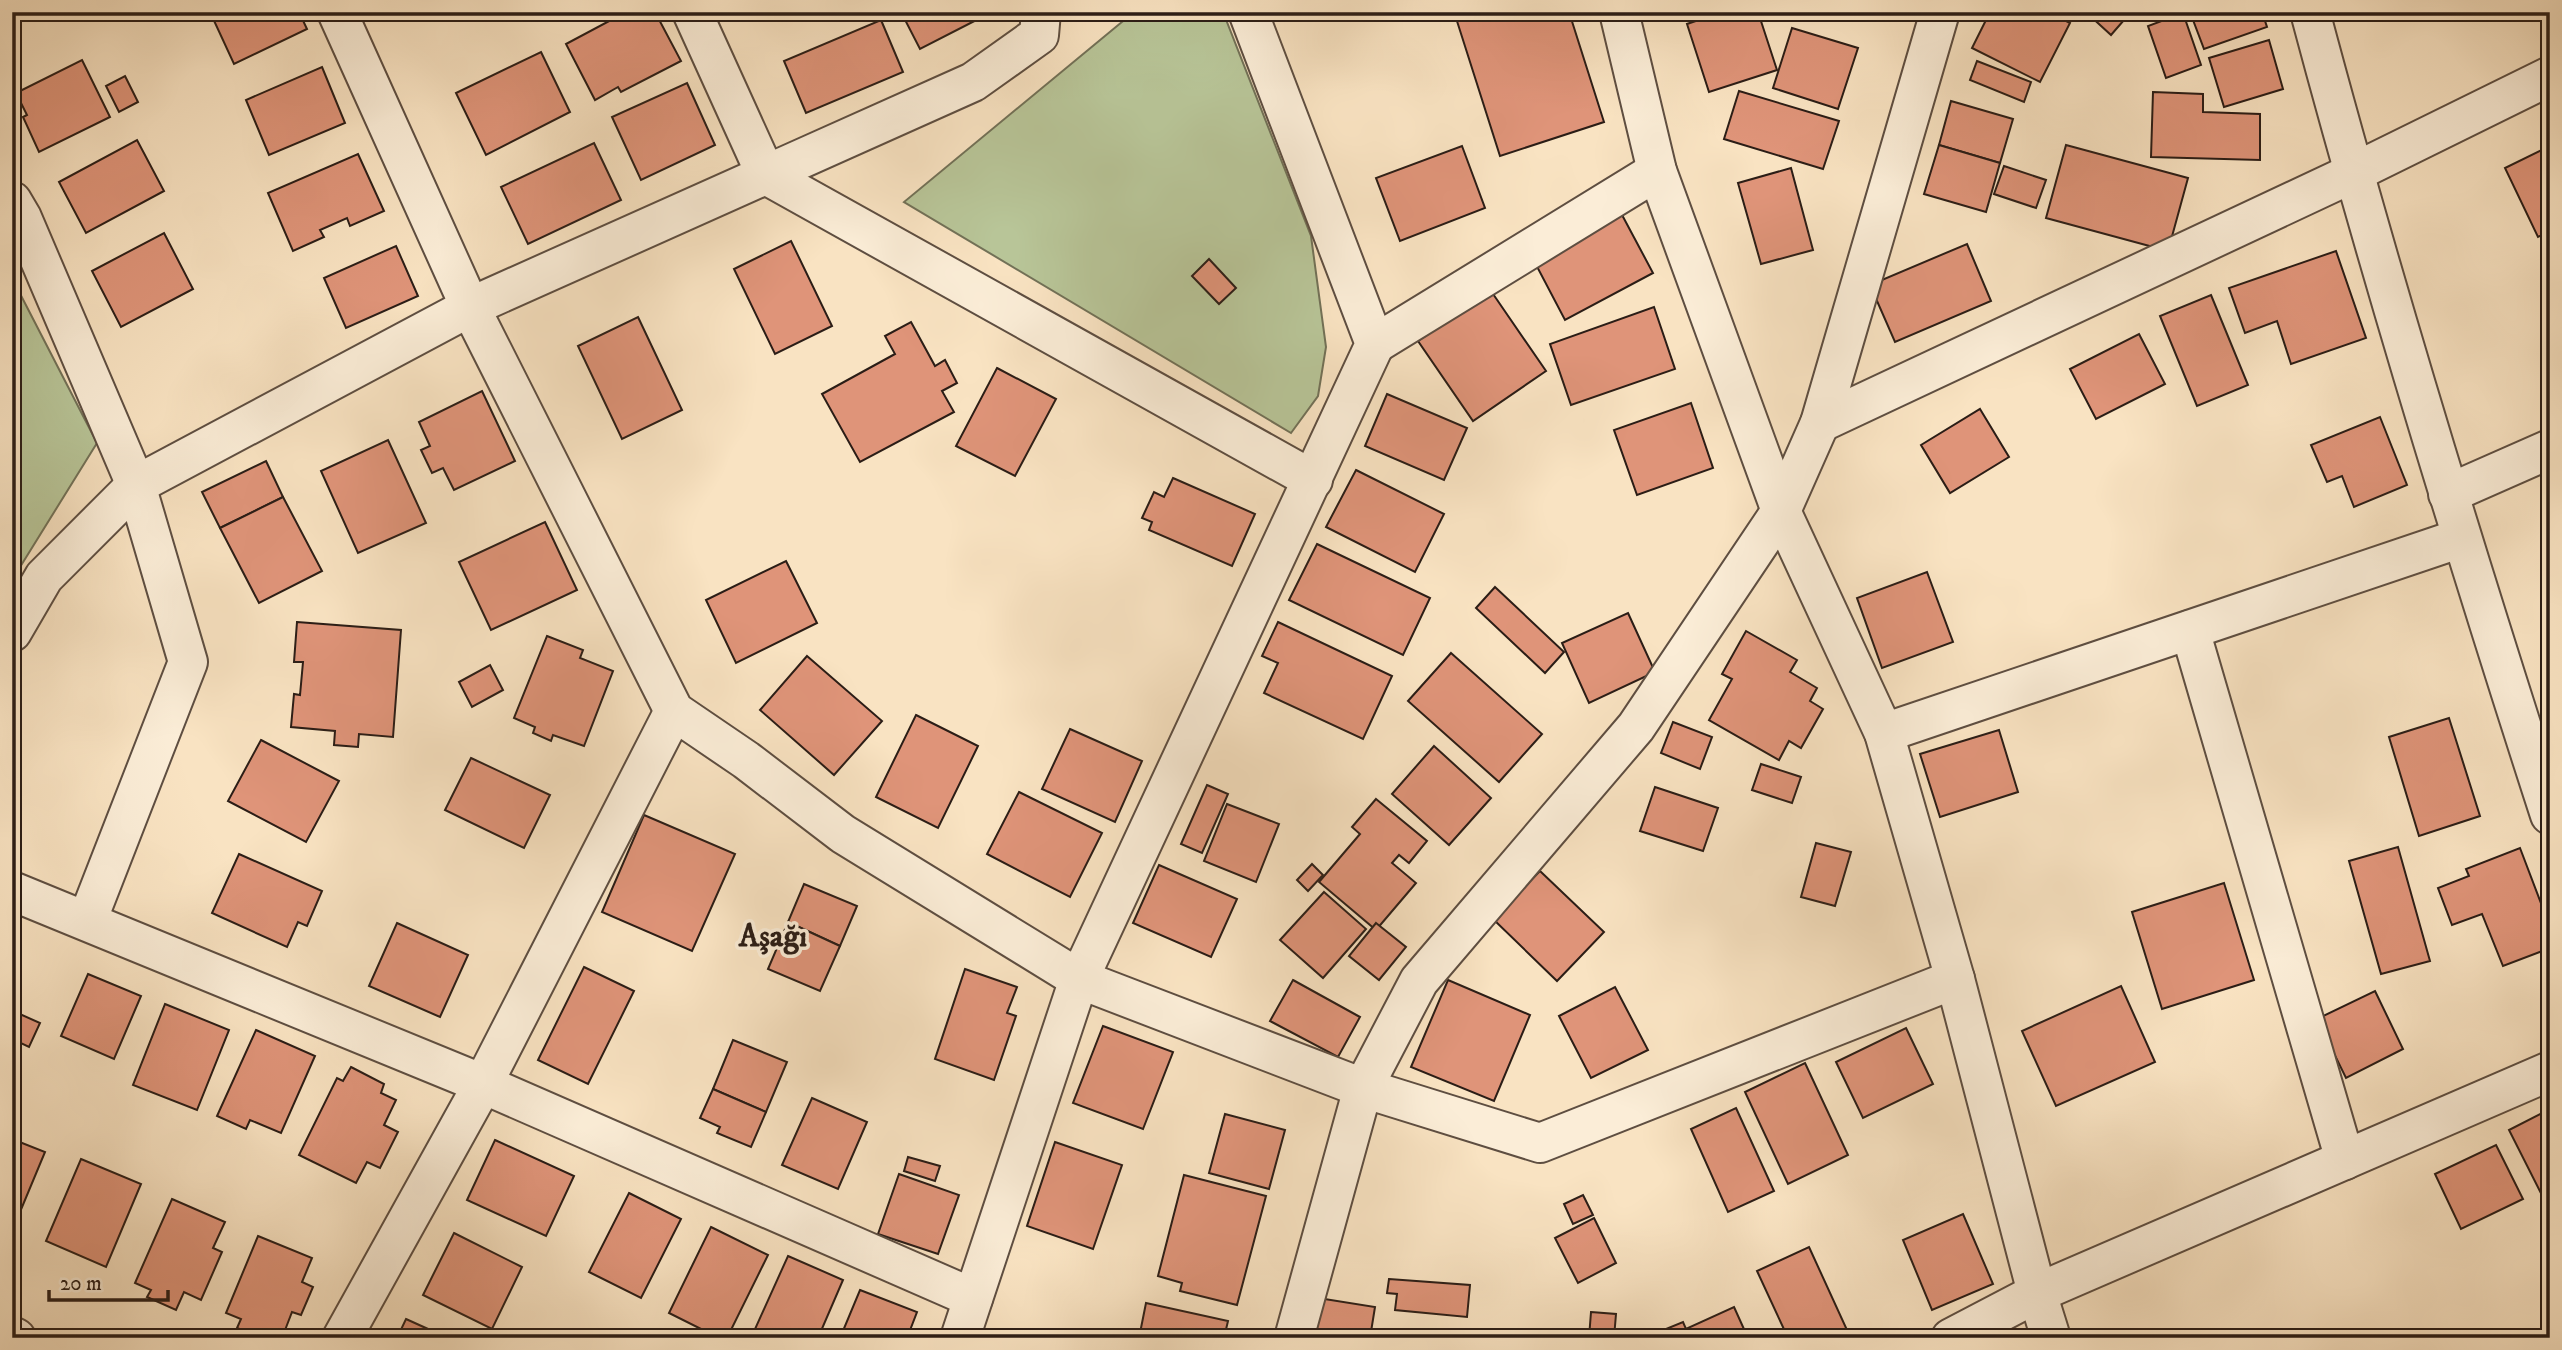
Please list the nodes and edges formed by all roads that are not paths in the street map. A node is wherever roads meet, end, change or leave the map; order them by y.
1 (337, 12) edge
2 (692, 12) edge
3 (1041, 12) edge
4 (1248, 12) edge
5 (1619, 12) edge
6 (1940, 12) edge
7 (2310, 12) edge
8 (2550, 76) edge
9 (1657, 172) junction
10 (2353, 173) junction
11 (766, 175) junction
12 (15, 217) edge
13 (470, 307) junction
14 (1375, 344) junction
15 (1820, 423) junction
16 (2550, 449) edge
17 (1313, 480) junction
18 (136, 485) junction
19 (2448, 494) junction
20 (1781, 511) junction
21 (2461, 538) junction
22 (2190, 630) junction
23 (12, 632) edge
24 (674, 711) junction
25 (1884, 733) junction
26 (2550, 815) edge
27 (12, 891) edge
28 (87, 921) junction
29 (1079, 979) junction
30 (1955, 979) junction
31 (2550, 1072) edge
32 (484, 1084) junction
33 (1363, 1088) junction
34 (2345, 1160) junction
35 (2037, 1293) junction
36 (973, 1298) junction
37 (342, 1338) edge
38 (960, 1338) edge
39 (1294, 1338) edge
40 (1951, 1338) edge
41 (2051, 1338) edge

1 - 13 street
2 - 11 street
3 - 11 street
4 - 14 street
5 - 9 street
6 - 15 street
7 - 10 street
8 - 10 street
9 - 14 street
9 - 20 street
10 - 15 street
10 - 19 street
11 - 13 street
11 - 17 street
12 - 18 street
13 - 18 street
13 - 24 street
14 - 17 street
15 - 20 street
16 - 19 street
17 - 29 street
18 - 23 street
18 - 28 street
19 - 21 street
20 - 25 street
20 - 33 street
21 - 22 street
21 - 26 street
22 - 25 street
22 - 34 street
24 - 29 street
24 - 32 street
25 - 30 street
27 - 28 street
28 - 32 street
29 - 33 street
29 - 36 street
30 - 33 street
30 - 35 street
31 - 34 street
32 - 36 street
32 - 37 street
33 - 39 street
34 - 35 street
35 - 40 street
35 - 41 street
36 - 38 street

